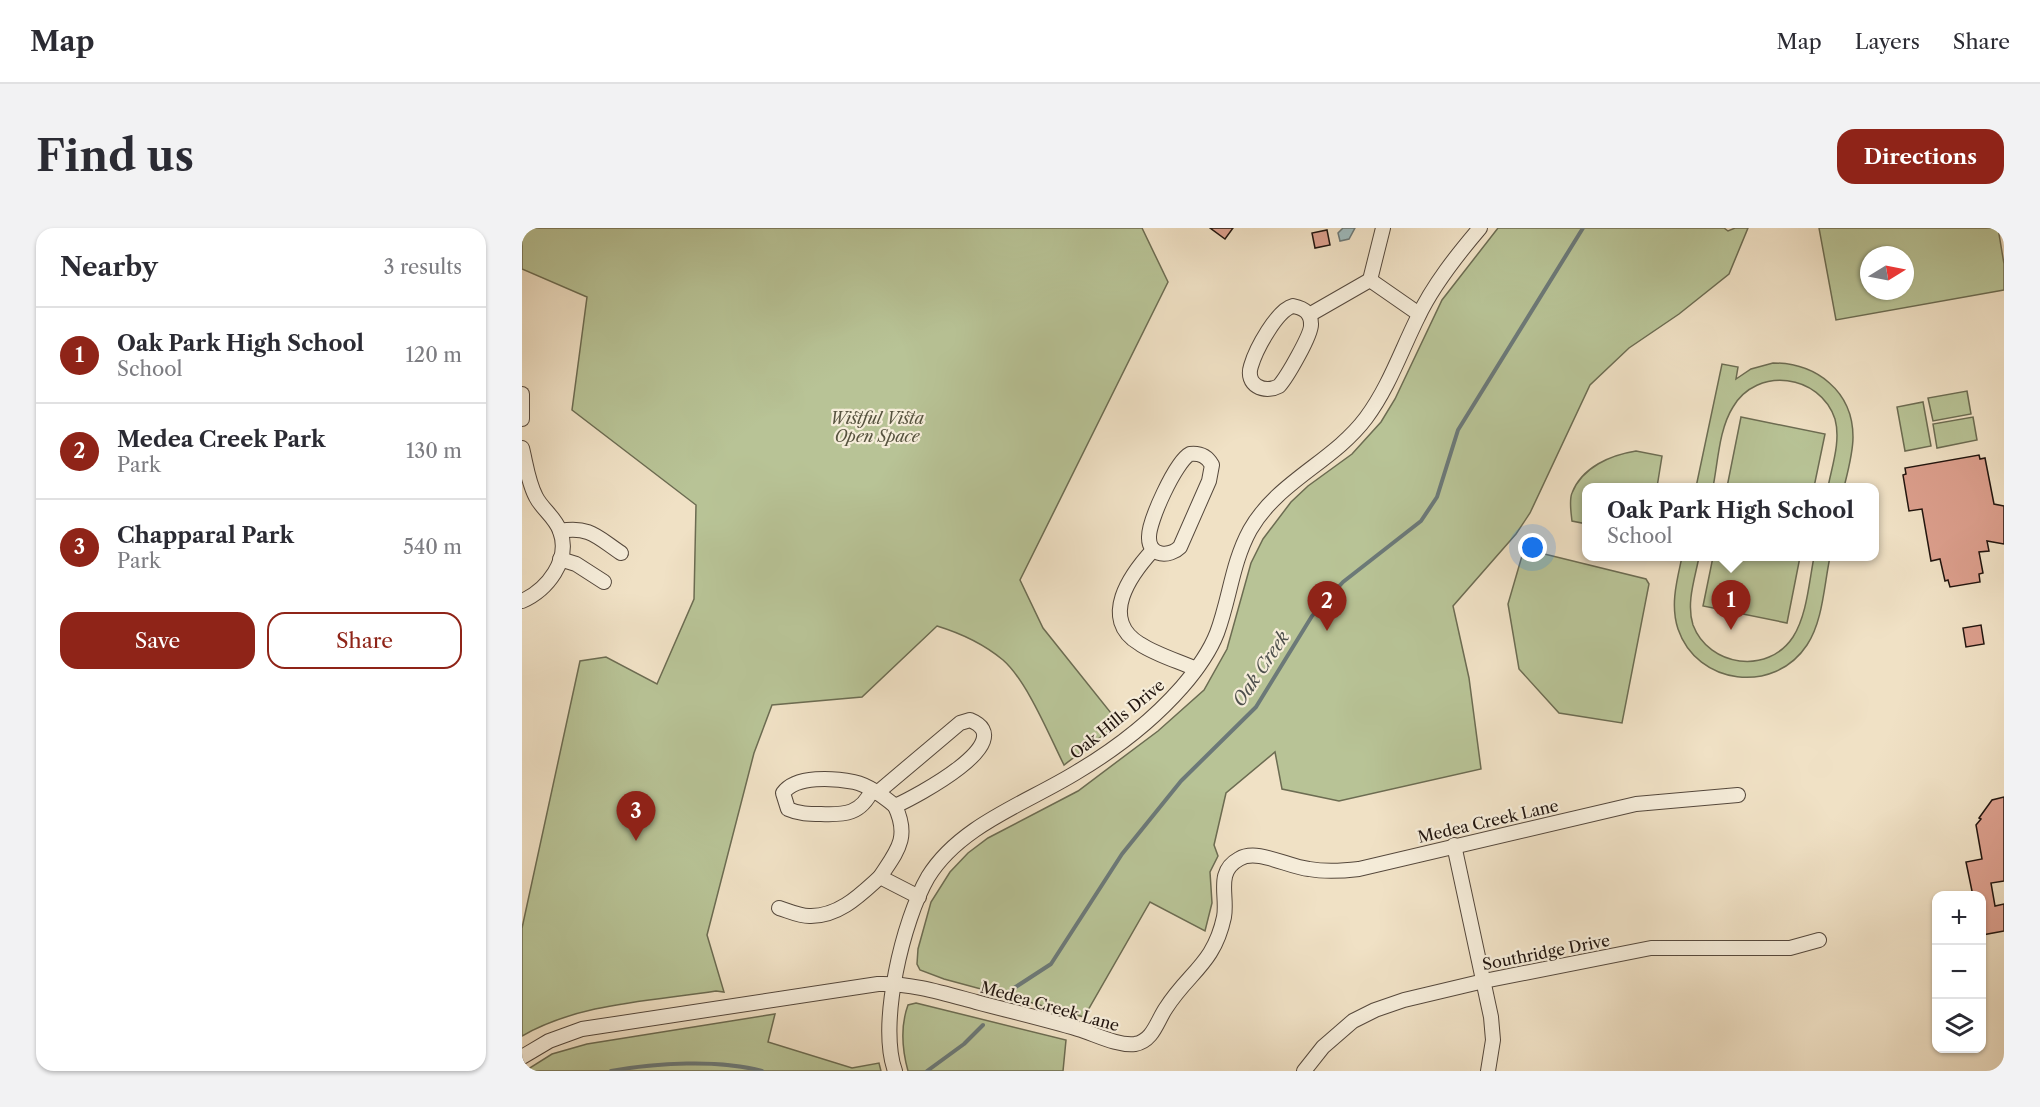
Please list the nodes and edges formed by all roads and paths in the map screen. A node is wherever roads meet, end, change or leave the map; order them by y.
1 (1383, 228) edge
2 (1479, 228) edge
3 (1370, 280) junction
4 (1419, 314) junction
5 (1309, 315) junction
6 (522, 394) edge
7 (522, 419) edge
8 (522, 448) edge
9 (560, 531) junction
10 (1153, 550) junction
11 (621, 553) dead end
12 (560, 559) junction
13 (604, 582) dead end
14 (522, 601) edge
15 (1196, 669) junction
16 (875, 791) junction
17 (1738, 795) dead end
18 (895, 806) junction
19 (1454, 845) junction
20 (880, 877) junction
21 (919, 897) junction
22 (779, 908) dead end
23 (1819, 940) dead end
24 (1484, 981) junction
25 (894, 984) junction
26 (522, 1057) edge
27 (894, 1071) edge
28 (1304, 1071) edge
29 (1488, 1071) edge

1 - 3 street
2 - 4 street, Oak Hills Drive
3 - 4 street
3 - 5 street
4 - 15 street, Oak Hills Drive
5 - 5 street
6 - 7 street
8 - 9 street
9 - 11 street
9 - 12 street
10 - 10 street
10 - 15 street
12 - 13 street
12 - 14 street
15 - 21 street, Oak Hills Drive
16 - 16 street
16 - 18 street
16 - 18 street
17 - 19 street, Medea Creek Lane
18 - 20 street
19 - 24 street
19 - 25 street, Medea Creek Lane
20 - 21 street
20 - 22 street
21 - 25 street, Oak Hills Drive
23 - 24 street, Southridge Drive
24 - 28 street, Southridge Drive
24 - 29 street
25 - 26 street, Medea Creek Lane
25 - 27 street, Oak Hills Drive

